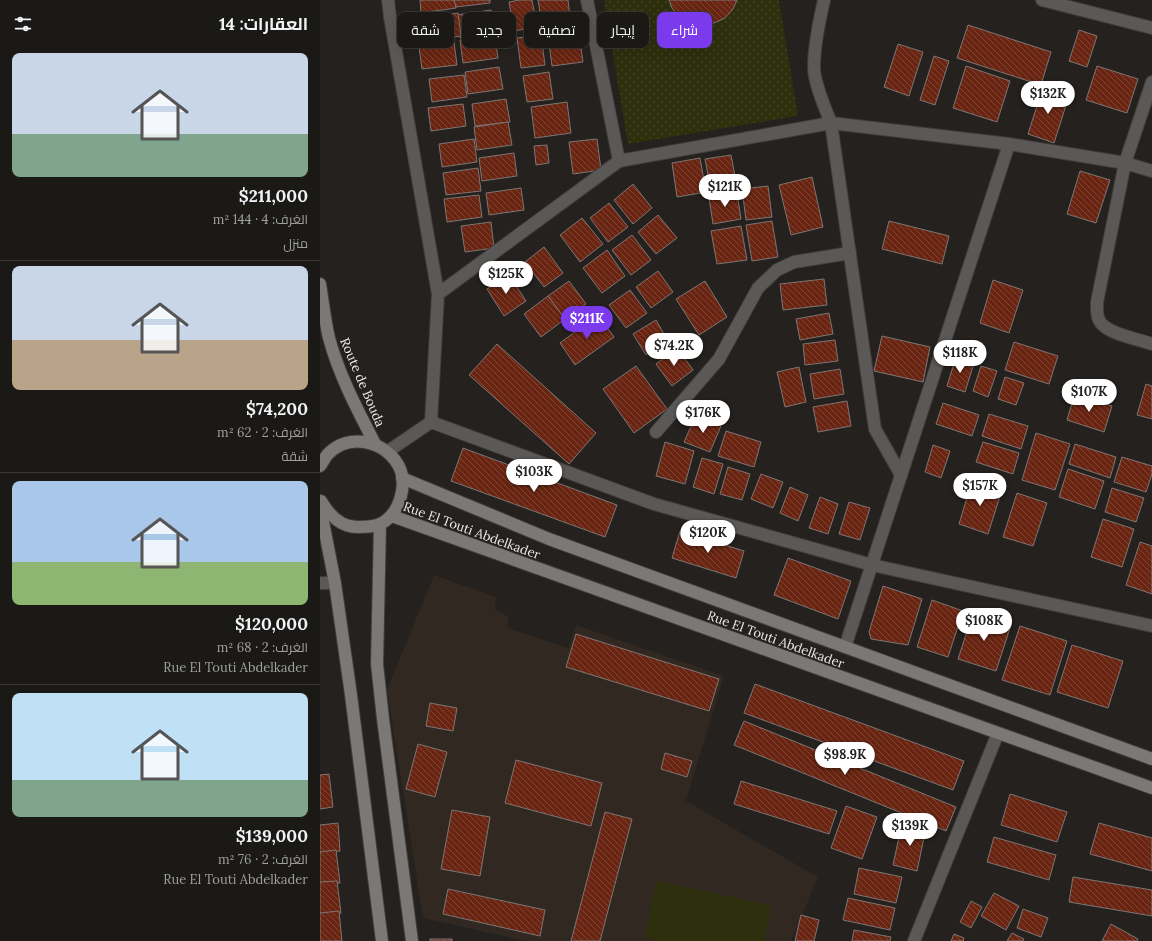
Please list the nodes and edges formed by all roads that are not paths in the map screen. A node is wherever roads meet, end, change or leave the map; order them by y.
1 (388, 0) edge
2 (587, 0) edge
3 (824, 0) edge
4 (1042, 0) edge
5 (1152, 28) edge
6 (1152, 82) edge
7 (831, 122) junction
8 (1009, 144) junction
9 (619, 162) junction
10 (1125, 163) junction
11 (1152, 171) edge
12 (850, 253) junction
13 (320, 284) edge
14 (438, 294) junction
15 (1152, 344) edge
16 (431, 422) junction
17 (656, 432) dead end
18 (374, 444) junction
19 (387, 452) junction
20 (320, 466) edge
21 (901, 476) junction
22 (402, 478) junction
23 (320, 499) edge
24 (320, 506) edge
25 (392, 516) junction
26 (380, 524) junction
27 (872, 565) junction
28 (320, 583) edge
29 (335, 583) junction
30 (1152, 626) edge
31 (845, 647) junction
32 (998, 733) junction
33 (1152, 759) edge
34 (1152, 788) edge
35 (382, 941) edge
36 (412, 941) edge
37 (914, 941) edge

1 - 14 street
2 - 9 street
3 - 7 street
4 - 5 street
6 - 10 street
7 - 8 street
7 - 9 street
7 - 12 street
8 - 10 street
8 - 21 street
9 - 14 street
10 - 11 street
10 - 15 street
12 - 17 street
12 - 21 street
13 - 18 street, Route de Bouda
14 - 16 street
16 - 19 street
16 - 27 street
18 - 19 street
18 - 20 street
19 - 22 street
21 - 27 street
22 - 25 street
22 - 31 street, Rue El Touti Abdelkader
23 - 26 street
24 - 29 street
25 - 26 street
25 - 32 street, Rue El Touti Abdelkader
26 - 36 street
27 - 30 street
27 - 31 street
28 - 29 street
29 - 35 street
31 - 33 street, Rue El Touti Abdelkader
32 - 34 street, Rue El Touti Abdelkader
32 - 37 street

